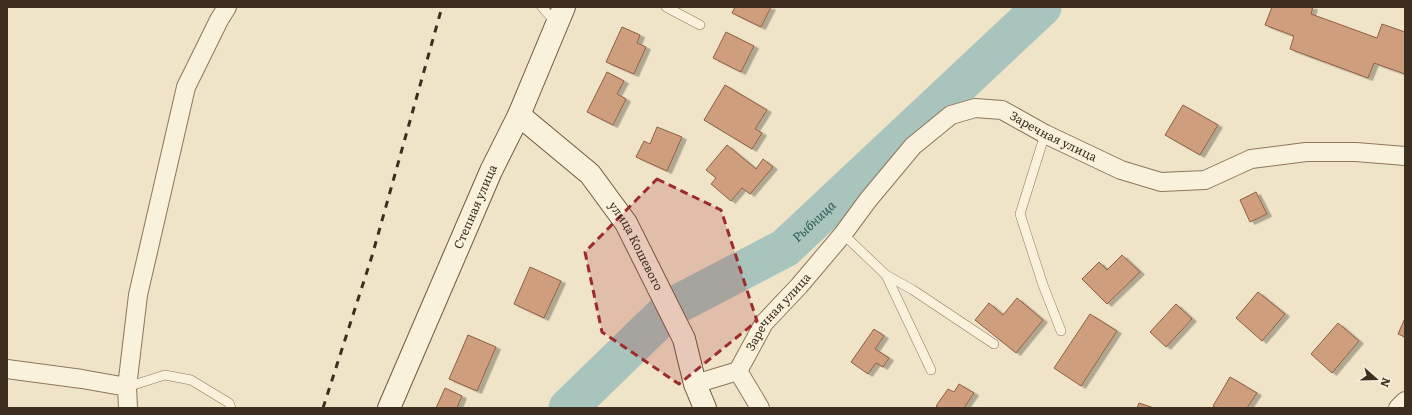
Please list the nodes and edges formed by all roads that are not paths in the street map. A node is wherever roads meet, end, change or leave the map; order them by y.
1 (227, 7) edge
2 (542, 7) edge
3 (666, 7) edge
4 (560, 15) edge
5 (700, 25) dead end
6 (520, 115) junction
7 (1045, 134) junction
8 (1405, 156) edge
9 (842, 234) junction
10 (886, 275) junction
11 (1061, 331) dead end
12 (994, 344) dead end
13 (7, 369) edge
14 (931, 370) dead end
15 (738, 371) junction
16 (695, 384) junction
17 (127, 387) junction
18 (1405, 401) edge
19 (128, 408) edge
20 (231, 408) edge
21 (389, 408) edge
22 (705, 408) edge
23 (760, 408) edge
24 (1398, 408) edge

1 - 17 street
2 - 4 lane
3 - 5 lane
4 - 6 main road, Степная улица
6 - 16 main road, улица Кошевого
6 - 21 main road, Степная улица
7 - 8 street, Заречная улица
7 - 9 street, Заречная улица
7 - 11 lane
9 - 10 lane
9 - 15 street, Заречная улица
10 - 12 lane
10 - 14 lane
13 - 17 street
15 - 16 street
15 - 23 street
16 - 22 main road, улица Кошевого
17 - 19 street
17 - 20 lane
18 - 24 street

